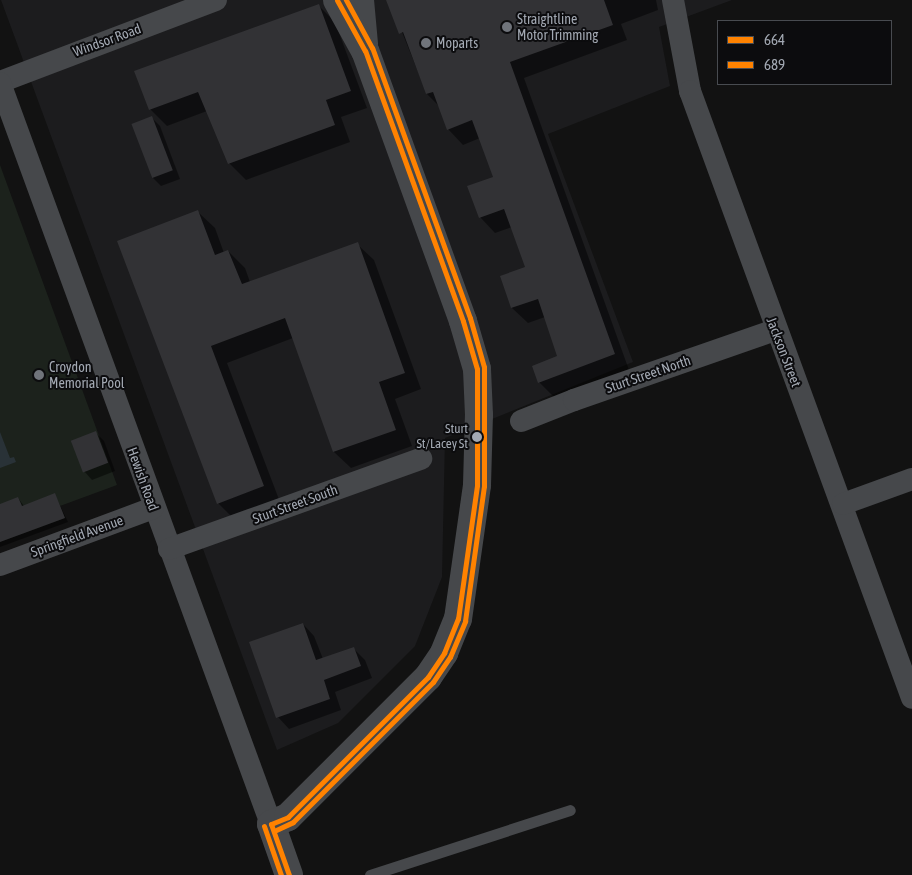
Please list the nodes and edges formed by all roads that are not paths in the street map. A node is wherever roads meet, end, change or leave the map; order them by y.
1 (216, 0) edge
2 (336, 0) edge
3 (360, 0) edge
4 (673, 0) edge
5 (365, 51) junction
6 (0, 82) edge
7 (775, 330) junction
8 (521, 422) dead end
9 (421, 459) dead end
10 (912, 479) edge
11 (843, 504) junction
12 (153, 508) junction
13 (169, 549) junction
14 (0, 565) edge
15 (912, 698) edge
16 (570, 810) dead end
17 (271, 824) junction
18 (289, 875) edge
19 (370, 875) edge

1 - 6 street, Windsor Road
2 - 5 street
3 - 5 street
4 - 7 street, Jackson Street
5 - 17 street
6 - 12 street, Hewish Road
7 - 8 street, Sturt Street North
7 - 11 street, Jackson Street
9 - 13 street, Sturt Street South
10 - 11 street
11 - 15 street, Jackson Street
12 - 13 street, Hewish Road
12 - 14 street, Springfield Avenue
13 - 17 street, Hewish Road
16 - 19 lane
17 - 18 street, Hewish Road

